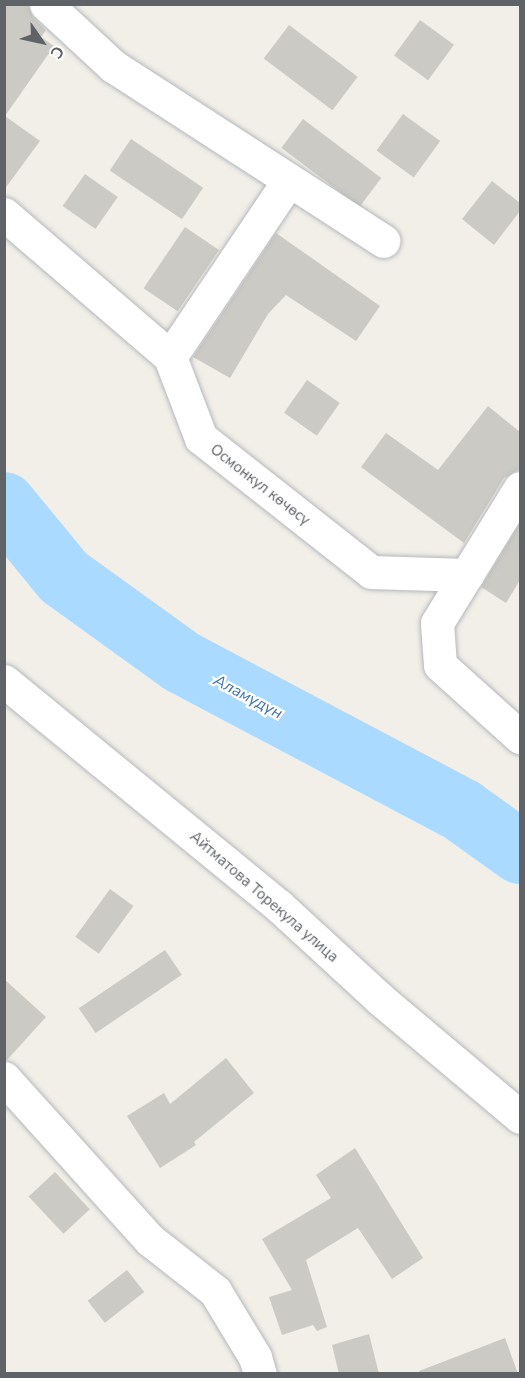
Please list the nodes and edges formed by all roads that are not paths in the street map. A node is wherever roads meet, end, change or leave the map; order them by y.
1 (46, 4) edge
2 (289, 180) junction
3 (4, 213) edge
4 (383, 242) dead end
5 (170, 357) junction
6 (520, 488) edge
7 (467, 575) junction
8 (4, 681) edge
9 (520, 737) edge
10 (10, 1094) edge
11 (520, 1117) edge
12 (260, 1374) edge

1 - 2 street
2 - 4 street
2 - 5 street
3 - 5 street, Осмонкул көчөсү
5 - 7 street, Осмонкул көчөсү
6 - 7 street
7 - 9 street
8 - 11 street, Айтматова Торекула улица
10 - 12 street

